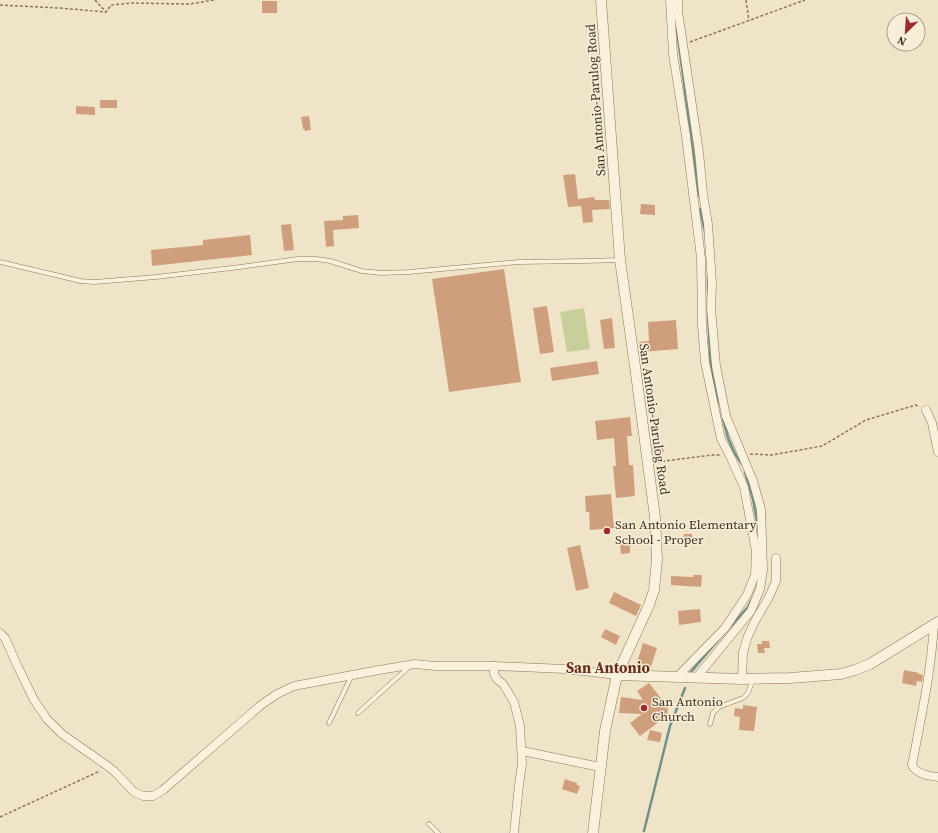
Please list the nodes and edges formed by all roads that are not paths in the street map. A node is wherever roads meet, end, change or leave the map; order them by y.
1 (601, 0) edge
2 (670, 0) edge
3 (678, 0) edge
4 (620, 260) junction
5 (0, 262) edge
6 (926, 410) road end
7 (938, 452) edge
8 (776, 558) dead end
9 (936, 623) edge
10 (0, 633) edge
11 (410, 666) junction
12 (494, 666) junction
13 (352, 675) junction
14 (617, 675) junction
15 (677, 677) junction
16 (696, 678) junction
17 (742, 679) junction
18 (753, 679) junction
19 (358, 713) dead end
20 (329, 723) dead end
21 (710, 724) dead end
22 (522, 751) junction
23 (600, 767) junction
24 (938, 777) edge
25 (429, 824) dead end
26 (438, 833) edge
27 (514, 833) edge
28 (593, 833) edge

1 - 4 street, San Antonio-Parulog Road
2 - 15 street
3 - 16 street
4 - 5 lane
4 - 14 street, San Antonio-Parulog Road
6 - 7 street
8 - 17 street
9 - 18 street
9 - 24 street
10 - 13 street
11 - 12 street
11 - 13 street
11 - 19 lane
12 - 14 street
12 - 22 street
13 - 20 lane
14 - 15 street
14 - 23 street, San Antonio-Parulog Road
15 - 16 street
16 - 17 street
17 - 18 street
18 - 21 lane
22 - 23 street
22 - 27 street
23 - 28 street, San Antonio-Parulog Road
25 - 26 lane

